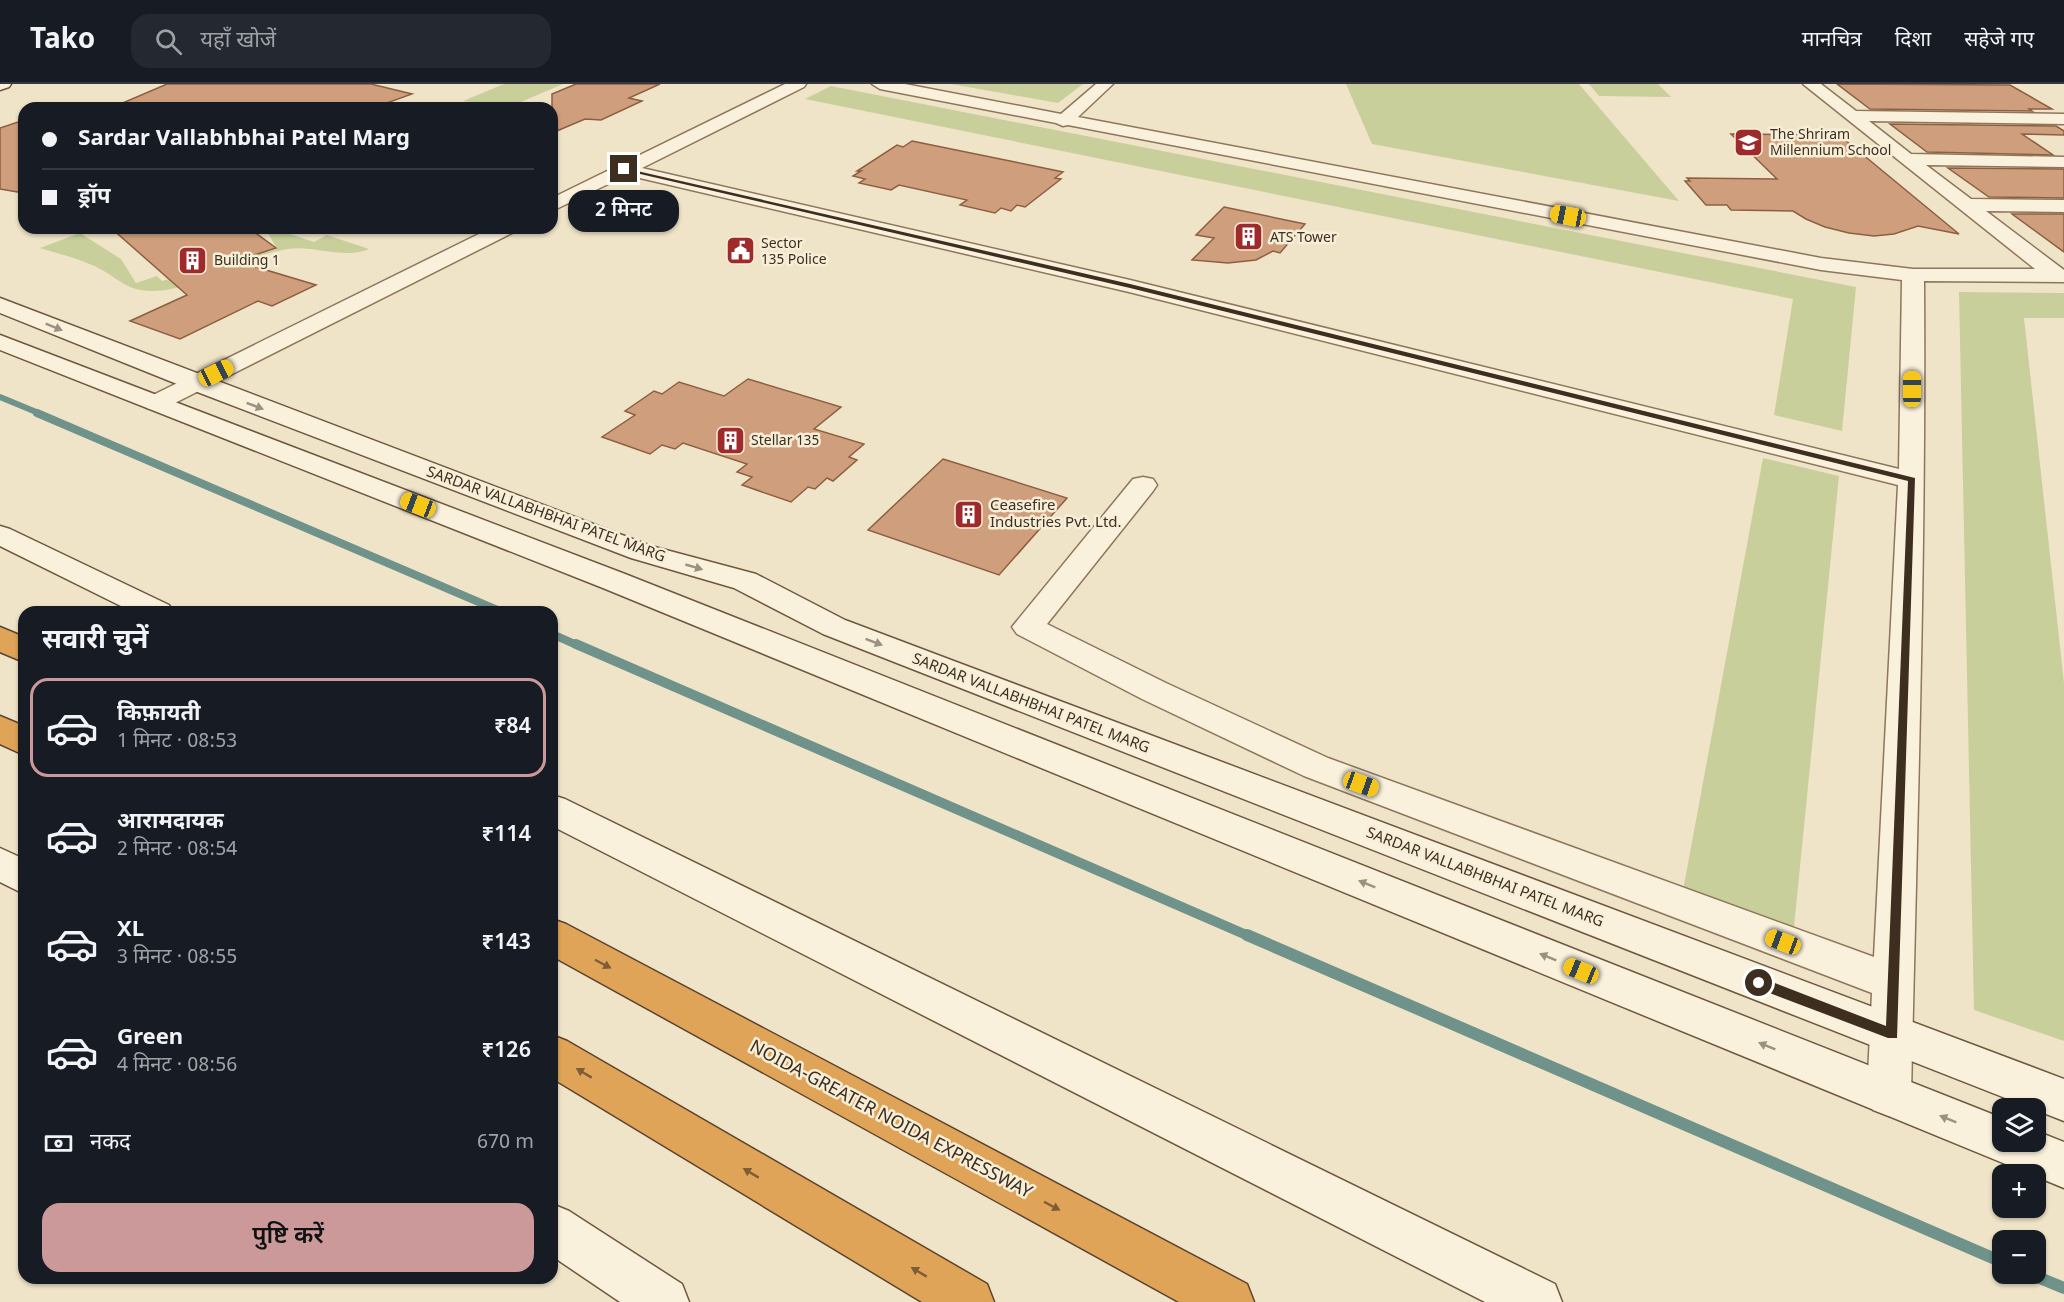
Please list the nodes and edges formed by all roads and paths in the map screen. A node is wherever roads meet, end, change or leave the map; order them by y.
1 (798, 84) edge
2 (880, 84) edge
3 (1105, 84) edge
4 (1811, 84) edge
5 (917, 87) edge
6 (1852, 116) junction
7 (2064, 119) edge
8 (1063, 120) junction
9 (1908, 159) junction
10 (2064, 162) edge
11 (624, 169) junction
12 (558, 203) edge
13 (1966, 205) junction
14 (2064, 206) edge
15 (495, 234) edge
16 (1913, 275) junction
17 (2061, 276) edge
18 (0, 305) edge
19 (0, 342) edge
20 (196, 383) junction
21 (156, 403) junction
22 (1912, 480) junction
23 (1143, 485) dead end
24 (0, 535) edge
25 (146, 606) edge
26 (0, 638) edge
27 (18, 648) edge
28 (0, 728) edge
29 (18, 738) edge
30 (558, 812) edge
31 (0, 862) edge
32 (18, 874) edge
33 (558, 939) edge
34 (1894, 983) junction
35 (1892, 1034) junction
36 (558, 1059) edge
37 (1889, 1095) junction
38 (2064, 1100) edge
39 (1992, 1136) edge
40 (2032, 1152) edge
41 (2064, 1165) edge
42 (558, 1232) edge
43 (664, 1302) edge
44 (969, 1302) edge
45 (1229, 1302) edge
46 (1537, 1302) edge

1 - 11 street
2 - 5 street
3 - 8 street
4 - 6 street
5 - 8 street
6 - 7 street
6 - 9 street
8 - 16 street
9 - 10 street
9 - 13 street
11 - 12 street
11 - 22 street
13 - 14 street
13 - 17 street
15 - 20 street
16 - 17 street
16 - 22 street
18 -> 20 street, SARDAR VALLABHBHAI PATEL MARG
19 - 21 street
20 - 21 street
20 -> 35 street, SARDAR VALLABHBHAI PATEL MARG
37 -> 21 street
22 - 34 street
23 - 34 street
24 - 25 street
26 - 27 highway
28 - 29 highway
30 - 46 street
31 - 32 street
33 -> 45 highway, NOIDA-GREATER NOIDA EXPRESSWAY
34 - 35 street
35 - 37 street
35 - 38 street, SARDAR VALLABHBHAI PATEL MARG
44 -> 36 highway
39 -> 37 street
40 - 41 street
42 - 43 street

